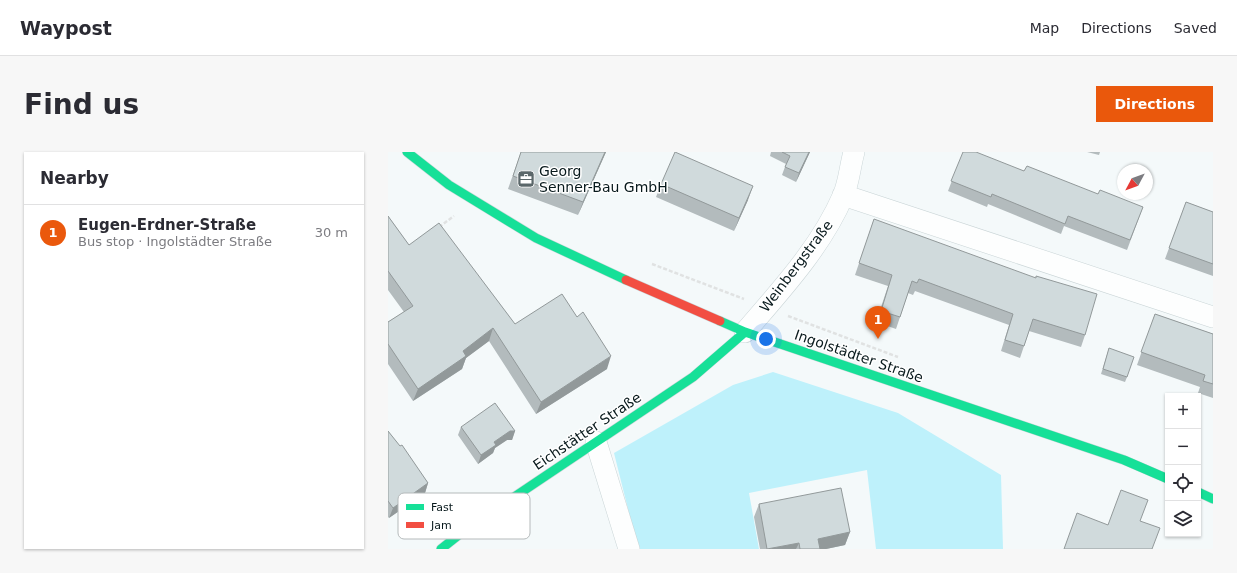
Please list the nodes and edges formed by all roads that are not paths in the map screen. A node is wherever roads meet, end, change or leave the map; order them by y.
1 (407, 152) edge
2 (854, 152) edge
3 (843, 195) junction
4 (1213, 317) edge
5 (745, 332) junction
6 (596, 442) junction
7 (1165, 478) edge
8 (522, 493) edge
9 (1201, 493) edge
10 (1213, 499) edge
11 (455, 539) edge
12 (441, 549) edge
13 (629, 549) edge

1 - 5 main road, Ingolstädter Straße
2 - 3 street, Weinbergstraße
3 - 4 street
3 - 5 street, Weinbergstraße
5 - 6 main road, Eichstätter Straße
5 - 7 main road, Ingolstädter Straße
6 - 8 main road, Eichstätter Straße
6 - 13 street
9 - 10 main road
11 - 12 main road, Eichstätter Straße

